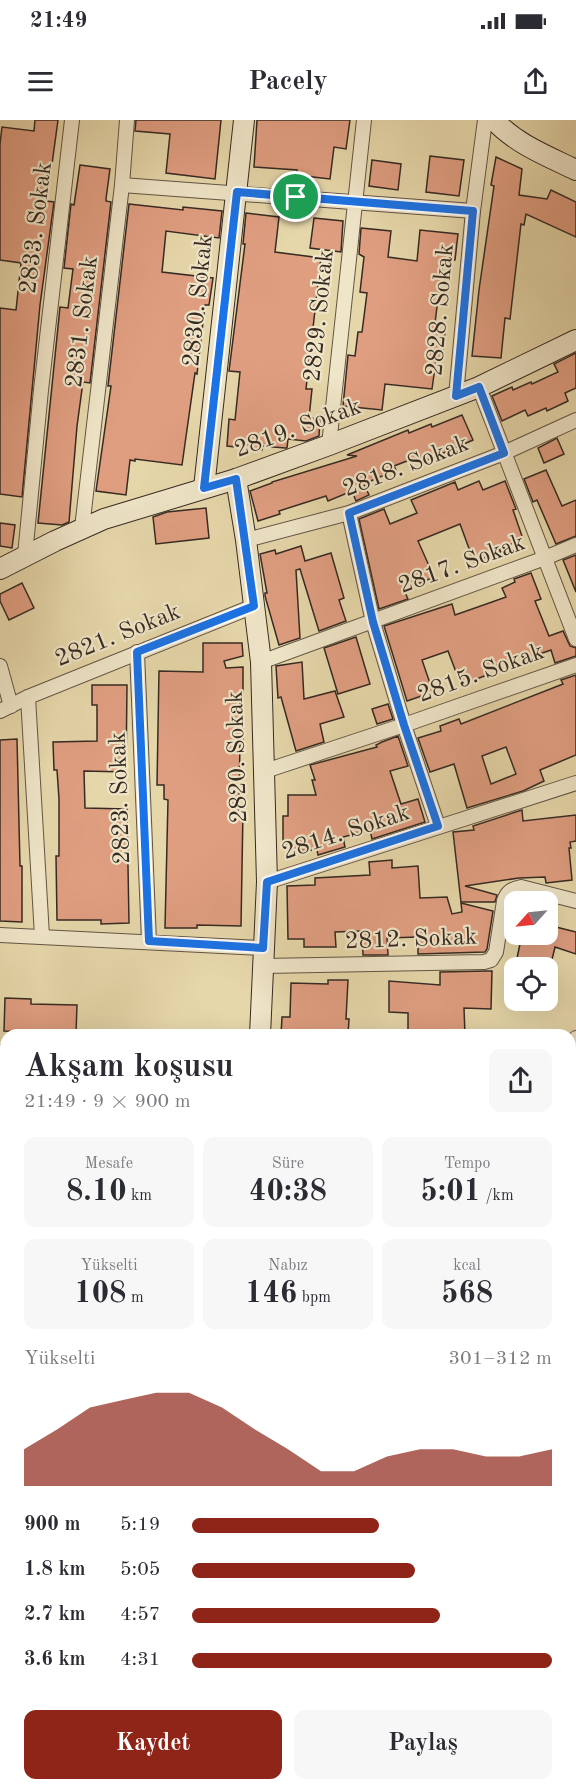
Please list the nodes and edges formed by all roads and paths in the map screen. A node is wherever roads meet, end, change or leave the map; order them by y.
1 (72, 120) edge
2 (127, 120) edge
3 (244, 120) edge
4 (364, 120) edge
5 (485, 120) edge
6 (494, 120) edge
7 (576, 170) edge
8 (122, 185) junction
9 (237, 192) junction
10 (355, 202) junction
11 (473, 211) junction
12 (576, 340) edge
13 (479, 387) junction
14 (456, 396) junction
15 (576, 420) edge
16 (329, 445) junction
17 (504, 453) junction
18 (236, 479) junction
19 (204, 488) junction
20 (349, 513) junction
21 (81, 528) junction
22 (246, 540) junction
23 (576, 545) edge
24 (25, 555) junction
25 (545, 558) junction
26 (0, 569) edge
27 (254, 606) junction
28 (373, 622) junction
29 (576, 639) edge
30 (137, 652) junction
31 (261, 662) junction
32 (576, 665) edge
33 (0, 666) edge
34 (28, 697) junction
35 (6, 708) edge
36 (404, 725) junction
37 (265, 771) junction
38 (576, 783) edge
39 (438, 826) junction
40 (267, 882) junction
41 (576, 901) edge
42 (0, 935) edge
43 (42, 936) junction
44 (149, 941) junction
45 (263, 957) junction
46 (260, 1029) edge

1 - 24 street, 2833. Sokak
2 - 8 street, 2831. Sokak
3 - 9 street, 2830. Sokak
4 - 10 street, 2829. Sokak
5 - 11 street, 2828. Sokak
6 - 7 street
8 - 9 street
8 - 21 street, 2831. Sokak
9 - 10 street
9 - 19 street, 2830. Sokak
10 - 11 street
10 - 16 street, 2829. Sokak
11 - 14 street, 2828. Sokak
12 - 13 street, 2819. Sokak
13 - 14 street, 2819. Sokak
13 - 17 street
14 - 16 street, 2819. Sokak
15 - 17 street, 2818. Sokak
16 - 18 street, 2819. Sokak
17 - 20 street, 2818. Sokak
17 - 25 street
18 - 19 street, 2819. Sokak
18 - 22 street, 2820. Sokak
19 - 21 street, 2819. Sokak
20 - 22 street, 2818. Sokak
20 - 28 street
21 - 24 street, 2819. Sokak
22 - 27 street, 2820. Sokak
23 - 25 street, 2817. Sokak
24 - 26 street, 2819. Sokak
25 - 28 street, 2817. Sokak
25 - 29 street
27 - 30 street, 2821. Sokak
27 - 31 street, 2820. Sokak
28 - 31 street, 2817. Sokak
28 - 36 street
30 - 34 street, 2821. Sokak
30 - 44 street, 2823. Sokak
31 - 37 street, 2820. Sokak
32 - 36 street, 2815. Sokak
33 - 35 street
34 - 35 street, 2821. Sokak
34 - 43 street
36 - 37 street, 2815. Sokak
36 - 39 street
37 - 40 street, 2820. Sokak
38 - 39 street, 2814. Sokak
39 - 40 street, 2814. Sokak
40 - 45 street, 2820. Sokak
41 - 45 street, 2812. Sokak
42 - 43 street
43 - 44 street
44 - 45 street
45 - 46 street, 2820. Sokak

